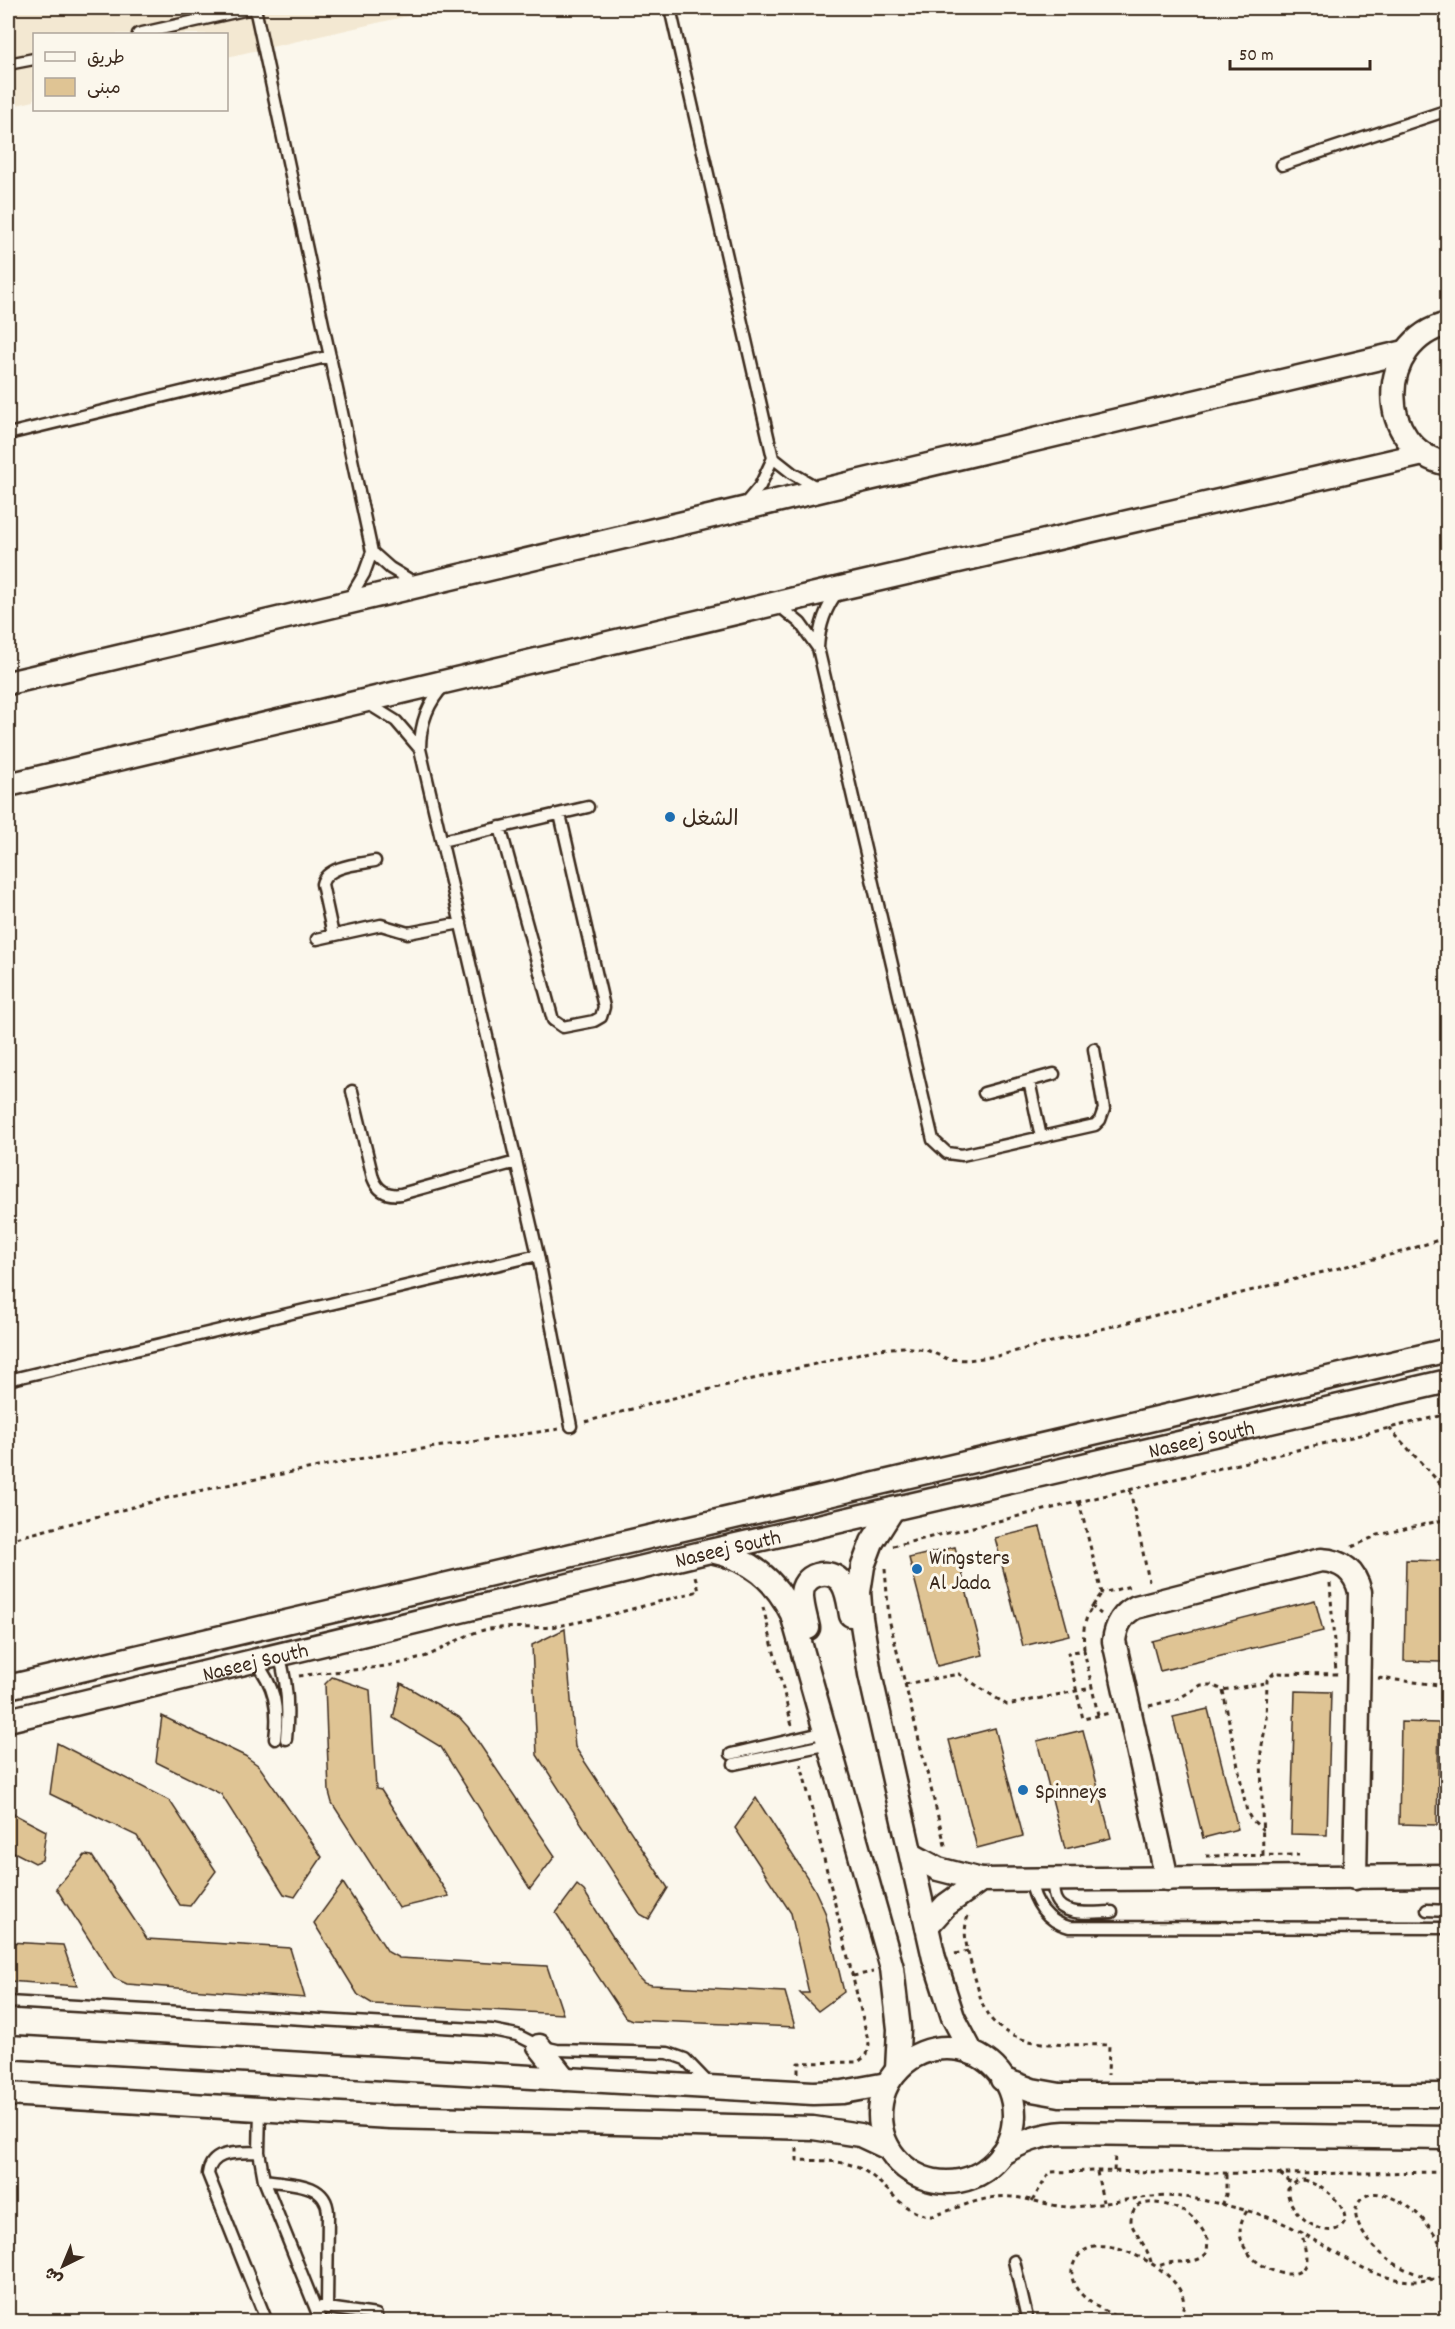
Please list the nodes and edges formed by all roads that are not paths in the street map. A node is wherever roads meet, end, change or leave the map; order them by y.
1 (254, 8) edge
2 (670, 8) edge
3 (142, 33) edge
4 (33, 59) edge
5 (8, 64) edge
6 (1448, 110) edge
7 (1282, 165) dead end
8 (1448, 324) edge
9 (1405, 352) junction
10 (330, 356) junction
11 (8, 434) edge
12 (1423, 454) junction
13 (773, 458) junction
14 (1448, 464) edge
15 (823, 490) junction
16 (740, 510) junction
17 (372, 552) junction
18 (421, 585) junction
19 (841, 588) junction
20 (346, 603) junction
21 (776, 603) junction
22 (818, 648) junction
23 (448, 681) junction
24 (8, 683) edge
25 (364, 701) junction
26 (420, 749) junction
27 (8, 785) edge
28 (588, 807) dead end
29 (560, 814) junction
30 (500, 827) junction
31 (442, 841) junction
32 (375, 861) dead end
33 (461, 923) junction
34 (333, 935) junction
35 (317, 939) dead end
36 (1094, 1049) dead end
37 (1054, 1074) dead end
38 (1029, 1081) junction
39 (352, 1091) dead end
40 (984, 1093) dead end
41 (1041, 1137) junction
42 (516, 1162) junction
43 (538, 1255) junction
44 (1448, 1350) edge
45 (8, 1380) edge
46 (1448, 1381) edge
47 (571, 1426) road end
48 (893, 1509) junction
49 (710, 1551) junction
50 (865, 1646) junction
51 (279, 1655) junction
52 (255, 1661) junction
53 (812, 1682) junction
54 (8, 1687) edge
55 (8, 1720) edge
56 (828, 1738) junction
57 (733, 1759) dead end
58 (912, 1856) junction
59 (1448, 1876) edge
60 (1355, 1878) junction
61 (1042, 1879) junction
62 (1167, 1879) junction
63 (981, 1880) junction
64 (1427, 1910) dead end
65 (1448, 1911) edge
66 (1112, 1912) dead end
67 (927, 1926) junction
68 (1448, 1928) edge
69 (8, 2002) edge
70 (539, 2046) junction
71 (8, 2047) edge
72 (972, 2053) junction
73 (892, 2077) junction
74 (565, 2079) junction
75 (1002, 2079) junction
76 (712, 2087) junction
77 (8, 2094) edge
78 (1448, 2095) edge
79 (260, 2110) junction
80 (1448, 2138) edge
81 (888, 2148) junction
82 (259, 2152) junction
83 (1001, 2154) junction
84 (264, 2180) junction
85 (1014, 2261) dead end
86 (315, 2307) junction
87 (327, 2308) junction
88 (267, 2322) edge
89 (321, 2322) edge
90 (376, 2322) edge
91 (1028, 2322) edge

1 - 3 lane
1 - 10 lane
2 - 13 lane
4 - 5 lane
6 - 7 lane
8 - 9 street
9 - 12 street
9 - 15 street
10 - 11 lane
10 - 17 lane
12 - 14 street
12 - 19 street
13 - 15 lane
13 - 16 lane
15 - 16 street
16 - 18 street
17 - 18 lane
17 - 20 lane
18 - 20 street
19 - 21 street
19 - 22 lane
20 - 24 street
21 - 22 lane
21 - 23 street
22 - 41 lane
23 - 25 street
23 - 26 lane
25 - 26 lane
25 - 27 street
26 - 31 lane
28 - 29 lane
29 - 30 lane
29 - 30 lane
30 - 31 lane
31 - 33 lane
32 - 34 lane
33 - 34 lane
33 - 42 lane
34 - 35 lane
36 - 41 lane
37 - 38 lane
38 - 40 lane
38 - 41 lane
39 - 42 lane
42 - 43 lane
43 - 45 lane
43 - 47 lane
44 - 54 street
46 - 48 street, Naseej South
48 - 49 street, Naseej South
48 - 50 street
49 - 51 street, Naseej South
49 - 53 street
50 - 53 street
50 - 58 street
51 - 52 street, Naseej South
51 - 52 lane
52 - 55 street, Naseej South
53 - 56 street
56 - 57 lane
56 - 73 street
58 - 63 street
58 - 67 street
59 - 60 street
60 - 62 street
60 - 62 street
61 - 62 street
61 - 63 street
61 - 66 lane
61 - 68 lane
63 - 67 street
64 - 65 lane
67 - 72 street
69 - 70 lane
70 - 74 street
70 - 76 lane
71 - 74 street
72 - 73 street
72 - 75 street
73 - 76 street
73 - 81 street
74 - 76 street
75 - 78 street
75 - 83 street
77 - 79 street
79 - 81 street
79 - 82 lane
80 - 83 street
81 - 83 street
82 - 84 lane
82 - 88 lane
84 - 86 lane
84 - 87 lane
85 - 91 lane
86 - 87 lane
86 - 89 lane
87 - 90 lane

